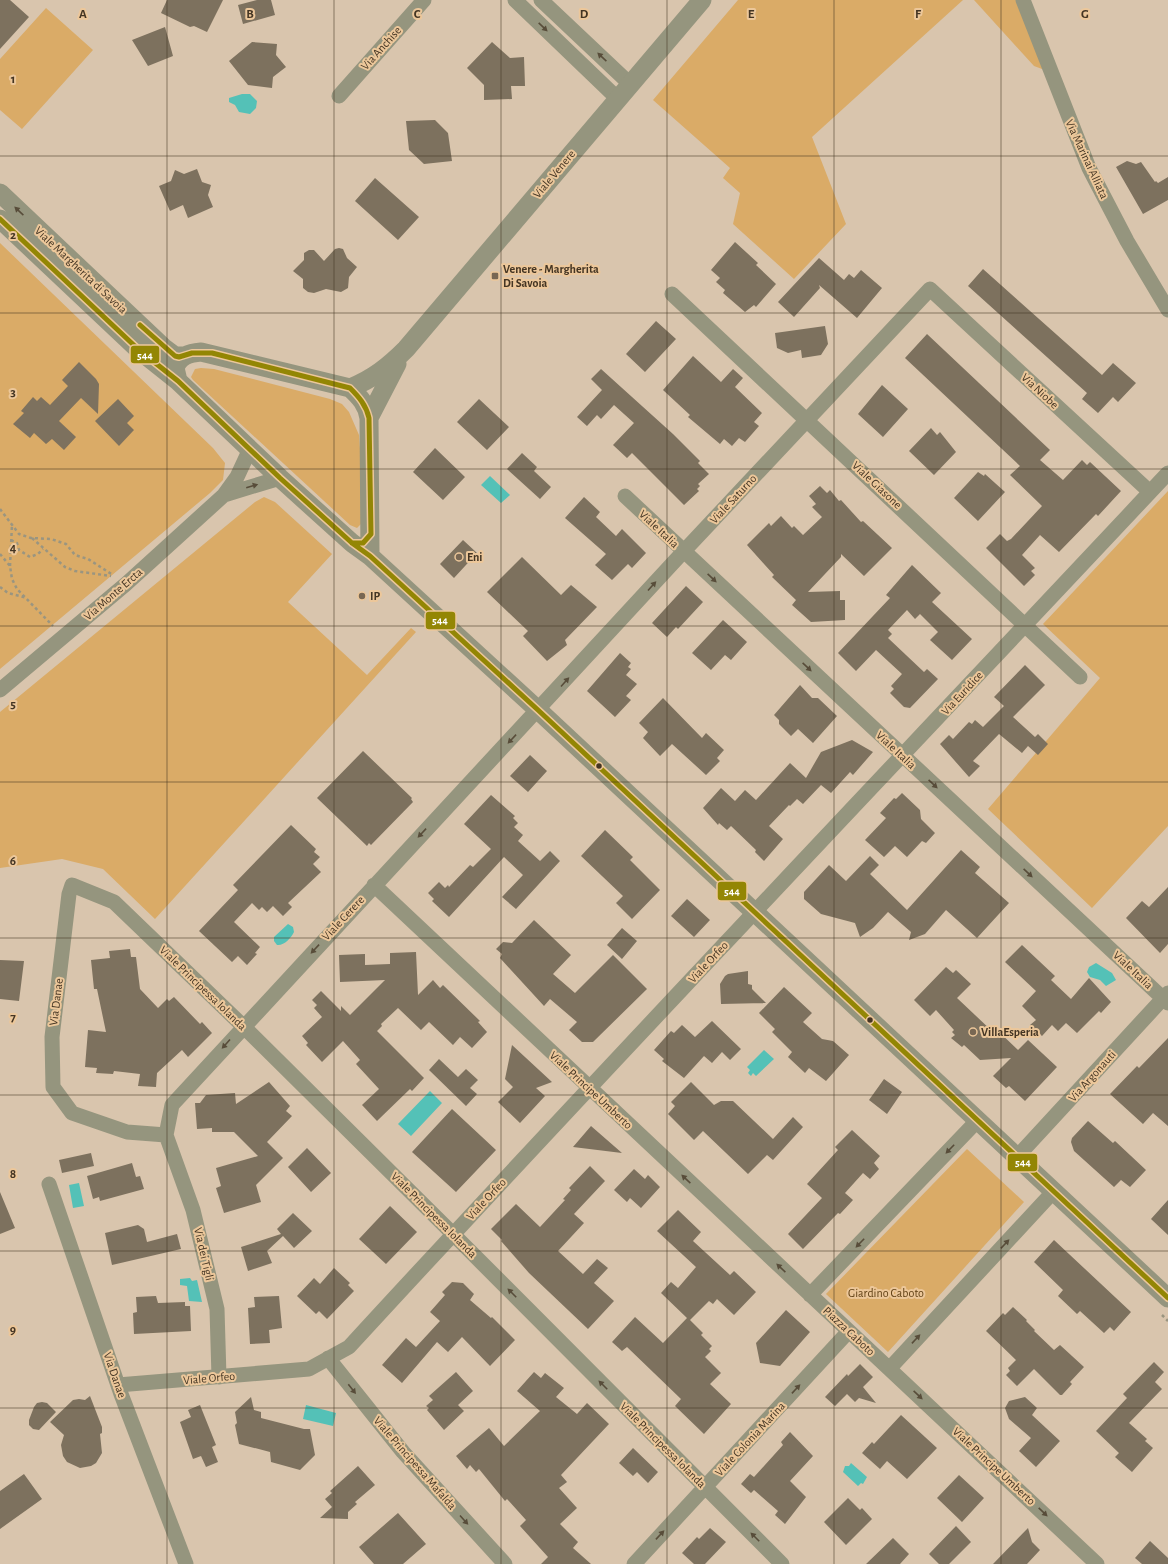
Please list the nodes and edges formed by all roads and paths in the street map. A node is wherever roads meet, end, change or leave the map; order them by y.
1 (424, 0) edge
2 (515, 0) edge
3 (541, 0) edge
4 (702, 0) edge
5 (1023, 0) edge
6 (630, 84) junction
7 (339, 96) dead end
8 (618, 99) junction
9 (0, 193) edge
10 (0, 219) edge
11 (930, 289) joint
12 (672, 294) dead end
13 (1168, 309) edge
14 (406, 349) junction
15 (183, 356) junction
16 (178, 381) junction
17 (350, 388) junction
18 (369, 418) junction
19 (807, 419) junction
20 (250, 449) junction
21 (1168, 473) edge
22 (280, 478) junction
23 (1150, 492) junction
24 (224, 495) junction
25 (625, 496) dead end
26 (0, 509) edge
27 (12, 525) junction
28 (371, 534) junction
29 (32, 538) junction
30 (11, 540) junction
31 (352, 543) junction
32 (43, 549) junction
33 (684, 551) junction
34 (0, 554) edge
35 (370, 556) junction
36 (10, 566) junction
37 (0, 587) edge
38 (27, 598) junction
39 (1025, 625) junction
40 (63, 637) junction
41 (1080, 677) dead end
42 (0, 690) edge
43 (538, 710) junction
44 (903, 756) junction
45 (72, 885) joint
46 (374, 885) junction
47 (753, 912) junction
48 (1166, 998) edge
49 (243, 1026) junction
50 (590, 1089) junction
51 (977, 1122) junction
52 (166, 1135) junction
53 (1016, 1158) junction
54 (49, 1184) dead end
55 (1053, 1192) junction
56 (454, 1234) junction
57 (810, 1295) junction
58 (1168, 1298) edge
59 (849, 1331) junction
60 (328, 1358) junction
61 (890, 1368) junction
62 (219, 1377) junction
63 (118, 1385) junction
64 (705, 1488) junction
65 (186, 1564) edge
66 (505, 1564) edge
67 (634, 1564) edge
68 (782, 1564) edge
69 (1097, 1564) edge

1 - 7 street, Via Anchise
2 -> 8 street
6 -> 3 street
4 - 6 street, Viale Venere
5 - 13 street, Via Marinai Alliata
6 - 8 street, Viale Venere
8 - 14 street, Viale Venere
15 -> 9 street, Viale Margherita di Savoia
10 - 16 street, Viale Margherita di Savoia
11 - 19 street, Viale Saturno
11 - 23 street, Via Niobe
12 - 19 street, Viale Giasone
14 - 17 street
14 - 18 street
15 - 16 street
15 - 17 street
16 - 20 street, Viale Margherita di Savoia
17 - 18 street
18 - 28 street
19 - 33 street, Viale Saturno
19 - 39 street, Viale Giasone
20 - 22 street, Viale Margherita di Savoia
20 - 24 street, Via Monte Ercta
21 - 23 street, Via Euridice
24 -> 22 street
22 - 31 street, Viale Margherita di Savoia
23 - 39 street, Via Euridice
24 - 40 street, Via Monte Ercta
25 - 33 street, Viale Italia
26 - 27 path
27 - 29 path
27 - 30 path
28 - 31 street
28 - 35 street
29 - 32 path
29 - 32 path
30 - 32 path
30 - 36 path
31 - 35 street, Viale Margherita di Savoia
43 -> 33 street, Viale Saturno
33 -> 44 street, Viale Italia
34 - 36 path
35 - 43 street, Viale Margherita di Savoia
36 - 38 path
37 - 38 path
38 - 40 path
39 - 41 street, Viale Giasone
39 - 44 street, Via Euridice
40 - 42 street, Via Monte Ercta
43 -> 46 street, Viale Cerere
43 - 47 street, Viale Margherita di Savoia
44 - 47 street, Via Euridice
44 -> 48 street, Viale Italia
45 - 49 street, Viale Principessa Iolanda
45 - 52 street, Via Danae
46 -> 49 street, Viale Cerere
46 - 50 street, Viale Principe Umberto
47 - 50 street, Viale Orfeo
47 - 51 street, Viale Margherita di Savoia
48 - 53 street, Via Argonauti
49 -> 52 street, Viale Cerere
49 - 56 street, Viale Principessa Iolanda
50 - 56 street, Viale Orfeo
57 -> 50 street, Viale Principe Umberto
51 - 53 street, Viale Margherita di Savoia
51 -> 57 street
52 - 62 street, Via dei Tigli
53 - 55 street, Viale Margherita di Savoia
54 - 63 street, Via Danae
55 - 58 street, Viale Margherita di Savoia
61 -> 55 street
56 - 60 street, Viale Orfeo
64 -> 56 street, Viale Principessa Iolanda
57 - 59 street, Piazza Caboto
59 - 61 street, Piazza Caboto
64 -> 59 street, Viale Colonia Marina
60 - 62 street, Viale Orfeo
60 -> 66 street, Viale Principessa Mafalda
61 -> 69 street, Viale Principe Umberto
62 - 63 street, Viale Orfeo
63 - 65 street, Via Danae
67 -> 64 street, Viale Colonia Marina
68 -> 64 street, Viale Principessa Iolanda

